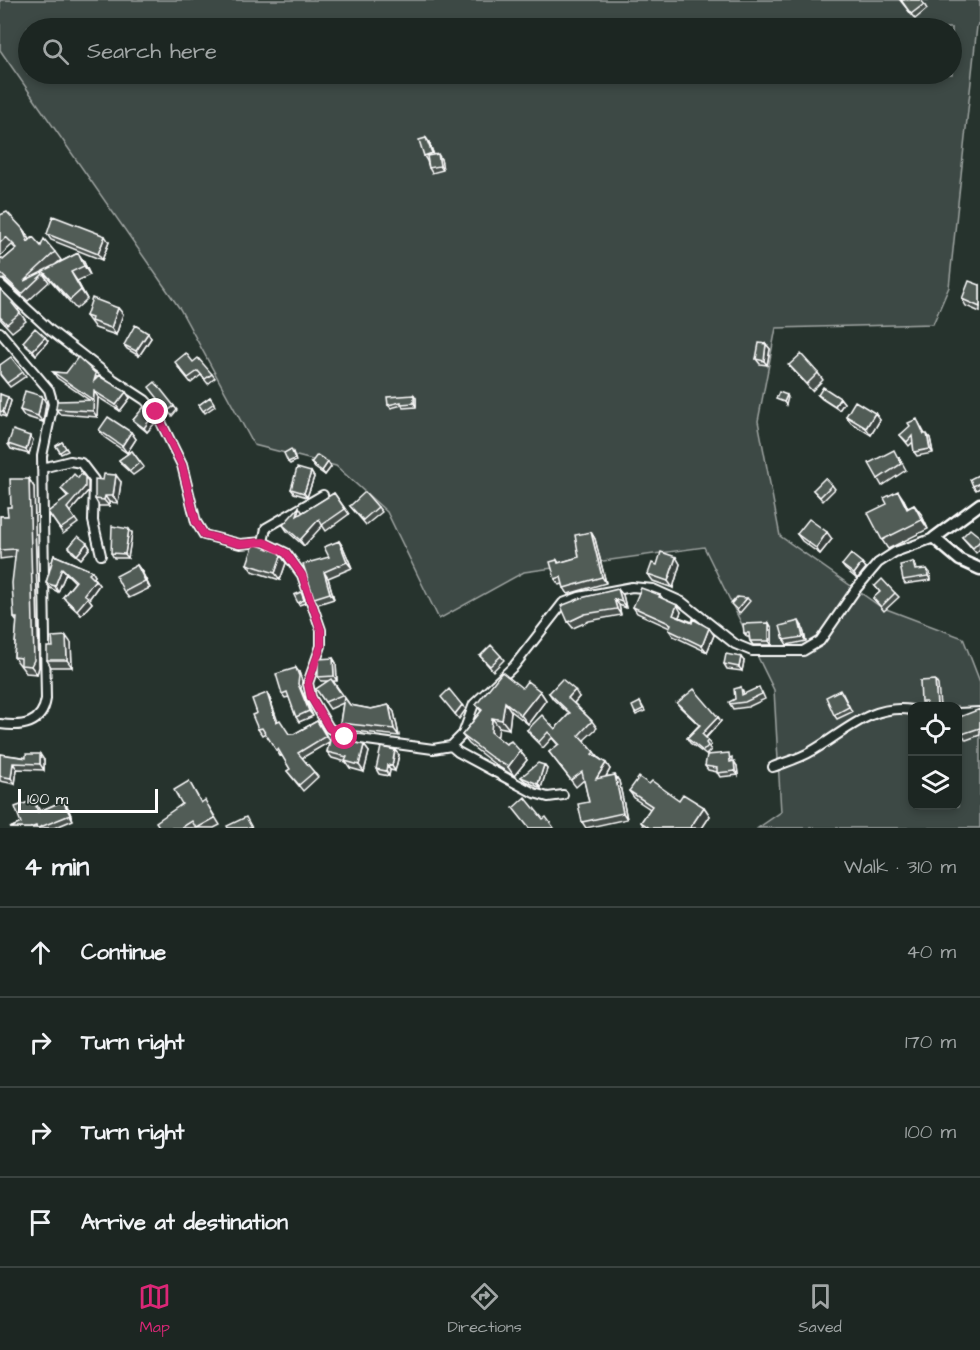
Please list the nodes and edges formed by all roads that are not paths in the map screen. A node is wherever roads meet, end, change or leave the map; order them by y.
1 (0, 284) edge
2 (0, 332) edge
3 (42, 468) junction
4 (323, 495) dead end
5 (980, 504) edge
6 (934, 538) junction
7 (264, 542) junction
8 (101, 555) dead end
9 (980, 569) edge
10 (908, 709) edge
11 (980, 712) edge
12 (962, 713) edge
13 (0, 723) edge
14 (451, 746) junction
15 (773, 767) dead end
16 (563, 795) dead end

1 - 7 street
2 - 3 street
3 - 8 street
3 - 13 street
4 - 7 street
5 - 6 street
6 - 9 street
6 - 14 street
7 - 14 street
10 - 15 street
11 - 12 street
14 - 16 street

